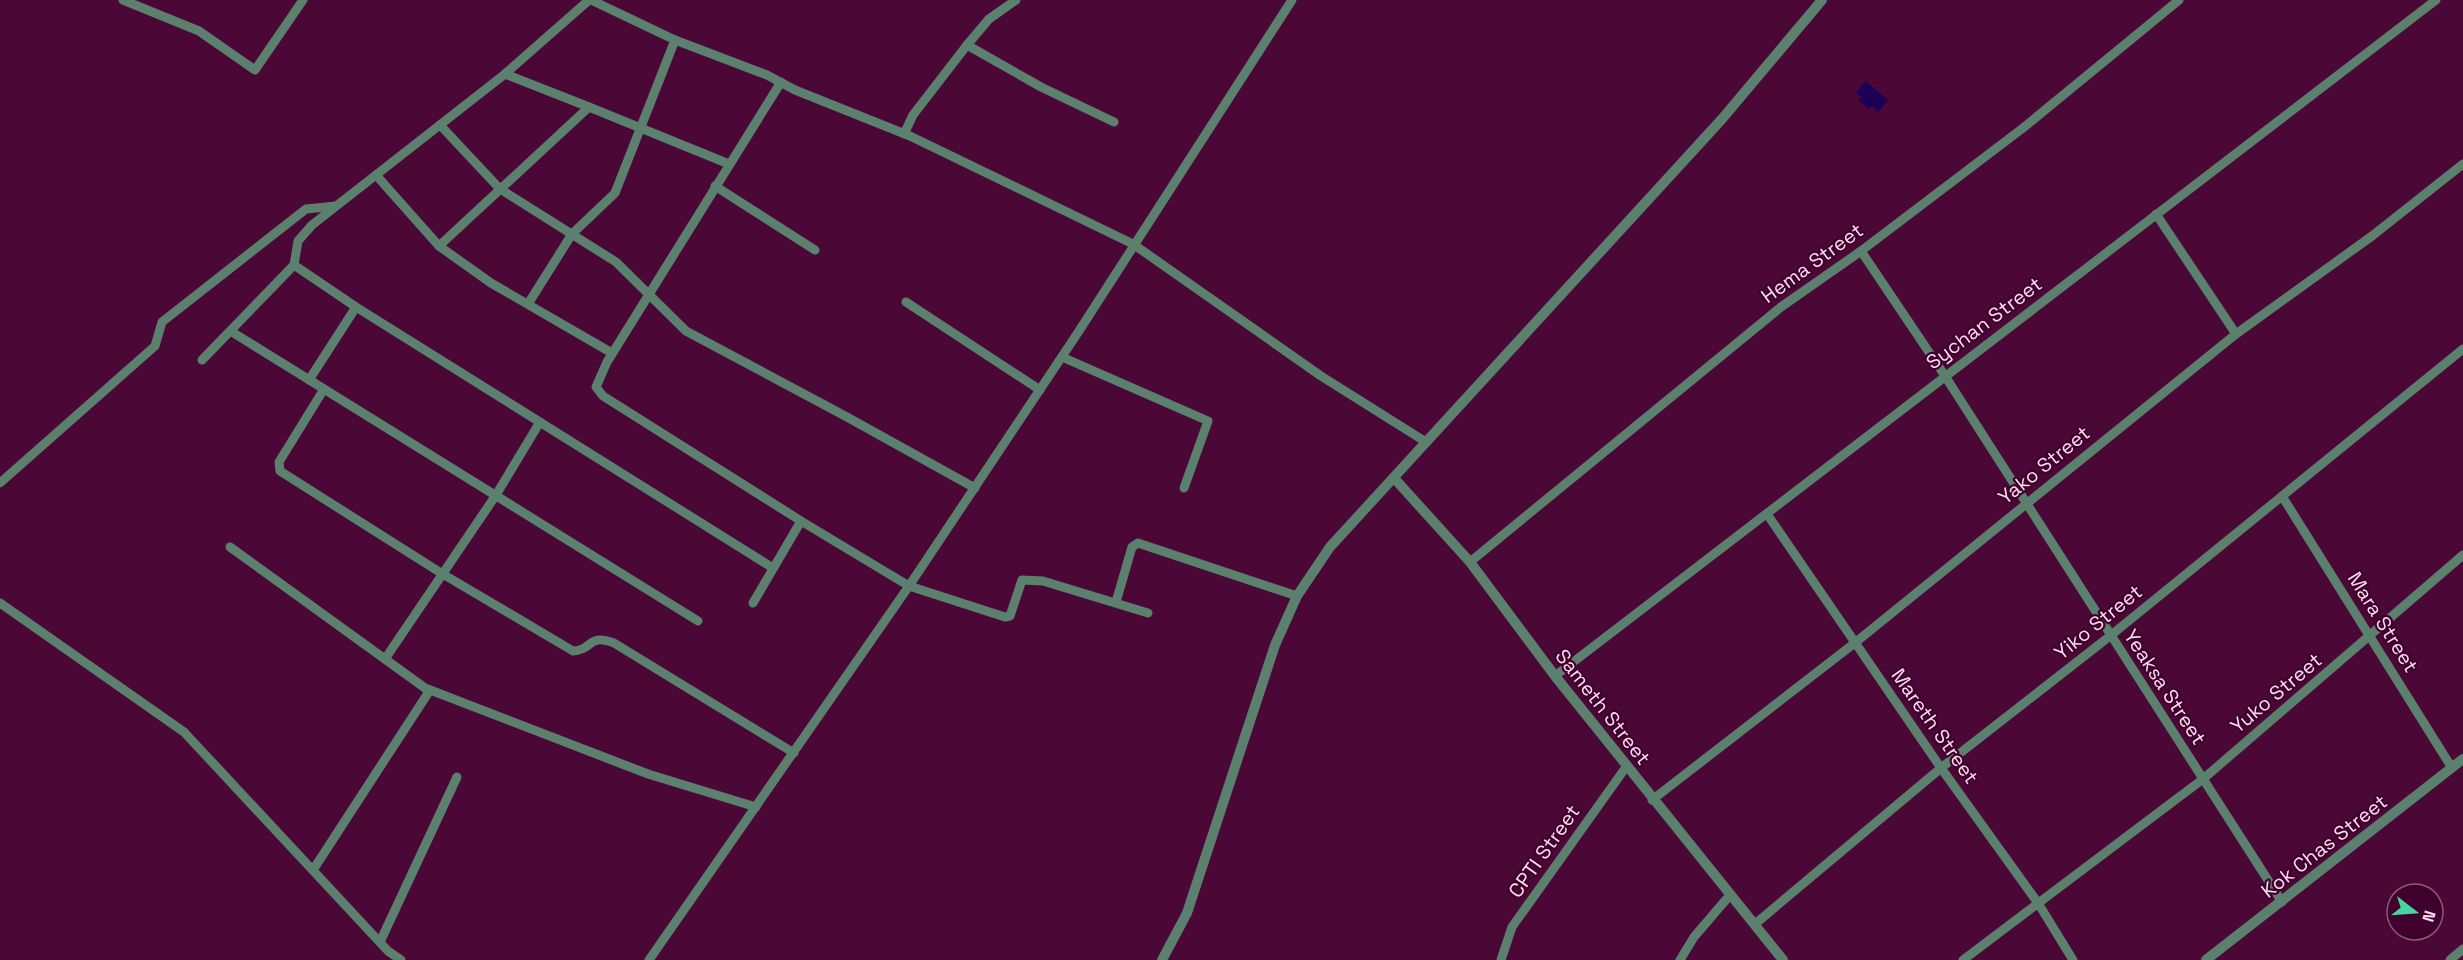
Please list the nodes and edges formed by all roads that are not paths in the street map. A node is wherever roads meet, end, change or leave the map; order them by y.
1 (123, 0) edge
2 (303, 0) edge
3 (590, 0) edge
4 (1016, 0) edge
5 (1292, 0) edge
6 (1822, 0) edge
7 (2180, 0) edge
8 (2436, 0) edge
9 (675, 40) junction
10 (967, 45) junction
11 (505, 74) junction
12 (781, 82) junction
13 (589, 106) junction
14 (1114, 122) dead end
15 (440, 125) junction
16 (640, 128) junction
17 (904, 134) junction
18 (729, 164) junction
19 (2463, 164) edge
20 (376, 175) junction
21 (715, 186) junction
22 (500, 189) junction
23 (336, 206) junction
24 (2157, 214) junction
25 (572, 234) junction
26 (1133, 244) junction
27 (439, 246) junction
28 (815, 250) dead end
29 (1861, 250) junction
30 (294, 265) junction
31 (648, 294) junction
32 (906, 302) dead end
33 (528, 304) junction
34 (356, 307) junction
35 (232, 332) junction
36 (2236, 334) junction
37 (2463, 349) edge
38 (612, 353) junction
39 (1062, 357) junction
40 (202, 360) dead end
41 (1945, 376) junction
42 (309, 380) junction
43 (324, 389) junction
44 (1040, 390) junction
45 (540, 422) junction
46 (1426, 442) junction
47 (1394, 478) junction
48 (0, 483) edge
49 (975, 488) junction
50 (1184, 488) dead end
51 (496, 495) junction
52 (2282, 496) junction
53 (2025, 503) junction
54 (1767, 514) junction
55 (801, 521) junction
56 (230, 547) dead end
57 (2463, 555) edge
58 (1470, 562) junction
59 (773, 568) junction
60 (441, 573) junction
61 (909, 586) junction
62 (1297, 596) junction
63 (1116, 602) junction
64 (0, 603) edge
65 (753, 603) dead end
66 (1148, 613) dead end
67 (698, 621) dead end
68 (2110, 636) junction
69 (2370, 636) junction
70 (1856, 642) junction
71 (386, 659) junction
72 (1554, 676) junction
73 (430, 690) junction
74 (794, 753) junction
75 (2463, 759) edge
76 (1626, 767) junction
77 (1941, 768) junction
78 (2452, 768) junction
79 (457, 777) dead end
80 (2203, 779) junction
81 (1652, 800) junction
82 (756, 807) junction
83 (313, 870) junction
84 (1730, 895) junction
85 (2282, 902) junction
86 (2038, 903) junction
87 (1755, 924) junction
88 (380, 942) junction
89 (2463, 949) edge
90 (401, 960) edge
91 (649, 960) edge
92 (1162, 960) edge
93 (1501, 960) edge
94 (1680, 960) edge
95 (1783, 960) edge
96 (1963, 960) edge
97 (2073, 960) edge
98 (2206, 960) edge
99 (2450, 960) edge

1 - 2 street
3 - 9 street
3 - 11 street
4 - 10 street
5 - 26 street
6 - 46 street
7 - 29 street, Hema Street
8 - 24 street, Sychan Street
9 - 12 street
9 - 16 street
10 - 14 street
10 - 17 street
11 - 13 street
11 - 15 street
12 - 17 street
12 - 18 street
13 - 16 street
13 - 22 street
15 - 20 street
15 - 22 street
16 - 18 street
16 - 25 street
17 - 26 street
18 - 21 street
19 - 36 street, Yako Street
20 - 23 street
20 - 27 street
21 - 28 street
21 - 31 street
22 - 25 street
22 - 27 street
23 - 30 street
23 - 48 street
24 - 36 street
24 - 41 street, Sychan Street
25 - 31 street
25 - 33 street
26 - 39 street
26 - 46 street
27 - 33 street
29 - 41 street, Yeaksa Street
29 - 58 street, Hema Street
30 - 34 street
30 - 35 street
31 - 38 street
31 - 49 street
32 - 44 street
33 - 38 street
34 - 42 street
34 - 45 street
35 - 40 street
35 - 42 street
36 - 53 street, Yako Street
37 - 52 street, Yiko Street
38 - 55 street
39 - 44 street
39 - 50 street
41 - 53 street, Yeaksa Street
41 - 54 street, Sychan Street
42 - 43 street
43 - 51 street
43 - 60 street
44 - 49 street
45 - 51 street
45 - 59 street
46 - 47 street
47 - 58 street, Sameth Street
47 - 62 street
49 - 61 street
51 - 60 street
51 - 67 street
52 - 68 street, Yiko Street
52 - 69 street, Mara Street
53 - 68 street, Yeaksa Street
53 - 70 street, Yako Street
54 - 70 street, Mareth Street
54 - 72 street, Sychan Street
55 - 59 street
55 - 61 street
56 - 71 street
57 - 69 street, Yuko Street
58 - 72 street, Sameth Street
59 - 65 street
60 - 71 street
60 - 74 street
61 - 63 street
61 - 74 street
62 - 63 street
62 - 92 street
63 - 66 street
64 - 83 street
68 - 77 street, Yiko Street
68 - 80 street, Yeaksa Street
69 - 78 street, Mara Street
69 - 80 street, Yuko Street
70 - 77 street, Mareth Street
70 - 81 street, Yako Street
71 - 73 street
72 - 76 street, Sameth Street
73 - 82 street
73 - 83 street
74 - 82 street
75 - 78 street, Kok Chas Street
76 - 81 street, Sameth Street
76 - 93 street, CPTI Street
77 - 86 street, Mareth Street
77 - 87 street, Yiko Street
78 - 85 street, Kok Chas Street
79 - 88 street
80 - 85 street, Yeaksa Street
80 - 86 street, Yuko Street
81 - 84 street, Sameth Street
82 - 91 street
83 - 88 street
84 - 87 street, Sameth Street
84 - 94 street
85 - 98 street, Kok Chas Street
86 - 96 street, Yuko Street
86 - 97 street, Mareth Street
87 - 95 street, Sameth Street
88 - 90 street
89 - 99 street

